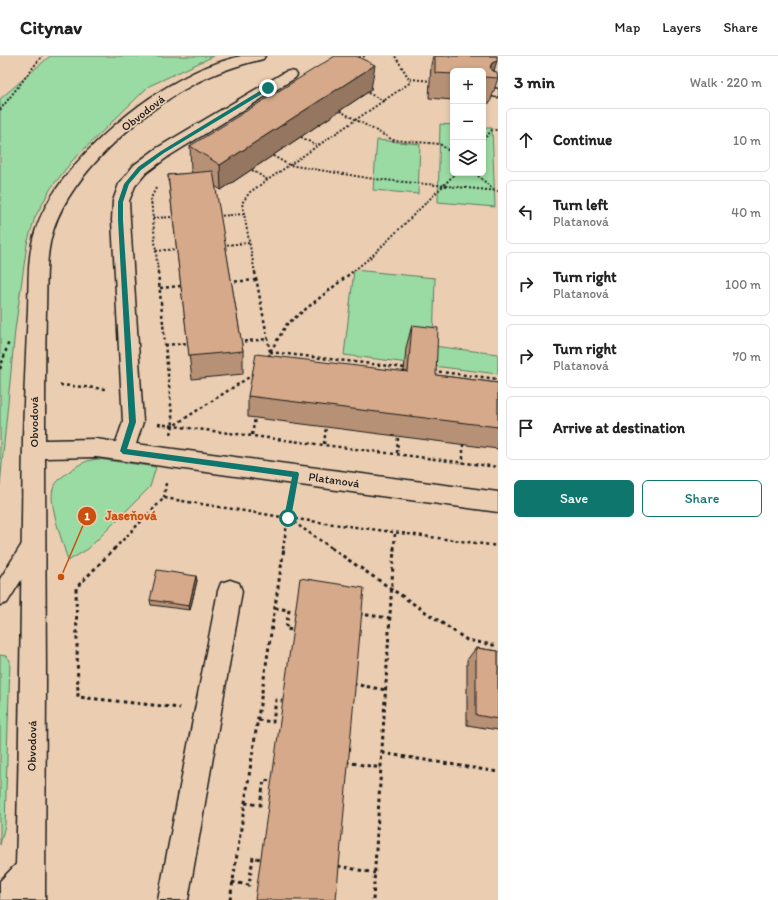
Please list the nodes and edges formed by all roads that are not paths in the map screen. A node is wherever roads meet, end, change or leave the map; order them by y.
1 (258, 56) edge
2 (290, 74) dead end
3 (34, 448) junction
4 (123, 451) junction
5 (498, 502) edge
6 (34, 542) junction
7 (230, 591) dead end
8 (0, 596) edge
9 (31, 865) junction
10 (0, 899) edge
11 (30, 900) edge
12 (173, 900) edge

1 - 3 street, Obvodová
2 - 4 street
3 - 4 street, Platanová
3 - 6 street, Obvodová
4 - 5 street, Platanová
6 - 8 lane
6 - 9 street, Obvodová
7 - 12 street
9 - 10 lane
9 - 11 street, Obvodová

